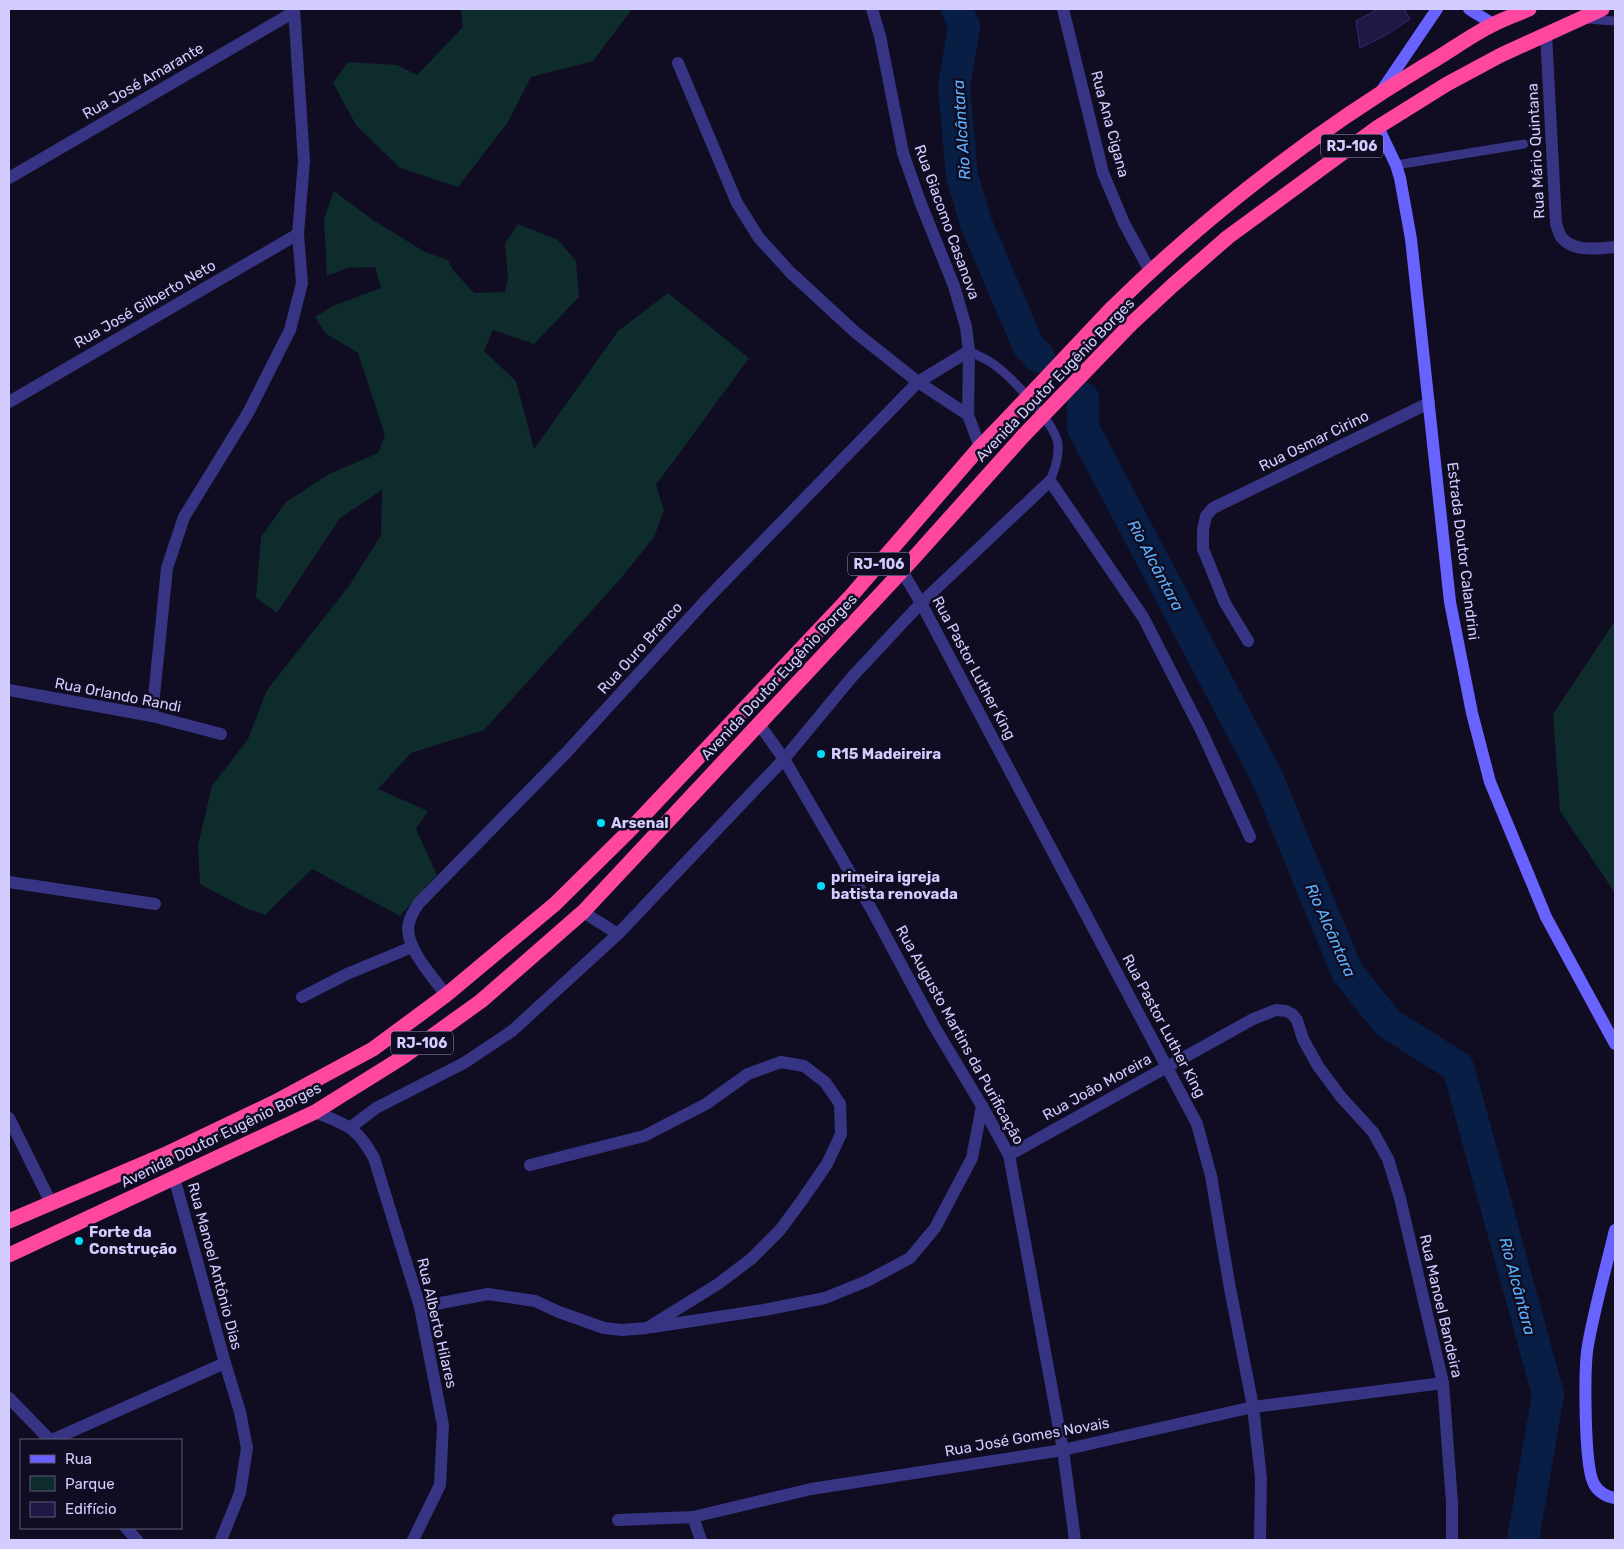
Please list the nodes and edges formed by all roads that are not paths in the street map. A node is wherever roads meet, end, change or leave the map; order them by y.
1 (872, 9) edge
2 (1063, 9) edge
3 (1437, 9) edge
4 (1469, 9) edge
5 (1529, 9) edge
6 (1602, 9) edge
7 (294, 10) edge
8 (1580, 18) junction
9 (1615, 21) edge
10 (1493, 24) junction
11 (1546, 34) junction
12 (678, 63) dead end
13 (1380, 93) junction
14 (1378, 127) junction
15 (1524, 144) dead end
16 (1396, 166) junction
17 (9, 178) edge
18 (298, 234) junction
19 (1615, 247) edge
20 (1150, 270) junction
21 (969, 351) junction
22 (918, 382) junction
23 (9, 402) edge
24 (1429, 402) junction
25 (968, 415) junction
26 (980, 447) junction
27 (1050, 481) junction
28 (902, 571) junction
29 (921, 603) junction
30 (1248, 641) dead end
31 (9, 690) edge
32 (152, 716) junction
33 (759, 724) junction
34 (221, 734) dead end
35 (784, 759) junction
36 (1250, 837) dead end
37 (9, 882) edge
38 (154, 904) dead end
39 (583, 912) junction
40 (618, 934) junction
41 (412, 947) junction
42 (446, 995) junction
43 (302, 997) dead end
44 (1615, 1044) edge
45 (1168, 1066) junction
46 (1341, 1097) joint
47 (982, 1106) junction
48 (315, 1112) junction
49 (9, 1118) edge
50 (351, 1127) junction
51 (1009, 1154) junction
52 (530, 1165) dead end
53 (174, 1177) junction
54 (51, 1203) junction
55 (9, 1221) edge
56 (1615, 1230) edge
57 (9, 1255) edge
58 (420, 1307) junction
59 (647, 1328) junction
60 (225, 1363) junction
61 (1443, 1383) junction
62 (9, 1398) edge
63 (1254, 1408) junction
64 (50, 1439) edge
65 (53, 1439) edge
66 (1063, 1450) junction
67 (1615, 1498) edge
68 (693, 1517) junction
69 (618, 1520) dead end
70 (127, 1529) edge
71 (137, 1540) edge
72 (220, 1540) edge
73 (413, 1540) edge
74 (701, 1540) edge
75 (1075, 1540) edge
76 (1260, 1540) edge
77 (1452, 1540) edge

1 - 21 street, Rua Giacomo Casanova
2 - 20 street, Rua Ana Cigana
3 - 13 street
4 - 10 street
5 - 10 highway, Avenida Doutor Eugênio Borges / RJ-106
6 - 8 highway, Avenida Doutor Eugênio Borges / RJ-106
7 - 17 street, Rua José Amarante
7 - 18 street
8 - 9 lane
8 - 11 highway, Avenida Doutor Eugênio Borges / RJ-106
10 - 13 highway, Avenida Doutor Eugênio Borges / RJ-106
11 - 14 highway, Avenida Doutor Eugênio Borges / RJ-106
11 - 19 street, Rua Mário Quintana
12 - 22 street
13 - 20 highway, Avenida Doutor Eugênio Borges / RJ-106
14 - 16 street, Estrada Doutor Calandrini
14 - 28 highway, Avenida Doutor Eugênio Borges / RJ-106, bridge
15 - 16 lane
16 - 24 street, Estrada Doutor Calandrini
18 - 23 street, Rua José Gilberto Neto
18 - 32 street
20 - 26 highway, Avenida Doutor Eugênio Borges / RJ-106, bridge
21 - 22 street, Rua Ouro Branco
21 - 25 street, Rua Giacomo Casanova
21 - 27 lane
22 - 25 street
22 - 41 street, Rua Ouro Branco
24 - 30 street, Rua Osmar Cirino
24 - 44 street, Estrada Doutor Calandrini
25 - 26 street, Rua Giacomo Casanova
26 - 42 highway, Avenida Doutor Eugênio Borges / RJ-106
27 - 29 street
27 - 36 street
28 - 29 street, Rua Pastor Luther King
28 - 33 highway, Avenida Doutor Eugênio Borges / RJ-106
29 - 35 street
29 - 45 street, Rua Pastor Luther King
31 - 32 street, Rua Orlando Randi
32 - 34 street, Rua Orlando Randi
33 - 35 street, Rua Augusto Martins da Purificação
33 - 39 highway, Avenida Doutor Eugênio Borges / RJ-106
35 - 40 street
35 - 47 street, Rua Augusto Martins da Purificação
37 - 38 street
39 - 40 street
39 - 48 highway, Avenida Doutor Eugênio Borges / RJ-106
40 - 50 street
41 - 42 street, Rua Ouro Branco
41 - 43 street
42 - 54 highway, Avenida Doutor Eugênio Borges / RJ-106
45 - 46 street, Rua João Moreira
45 - 51 street, Rua João Moreira
45 - 63 street, Rua Pastor Luther King
46 - 61 street, Rua Manoel Bandeira
47 - 51 street, Rua Augusto Martins da Purificação
47 - 59 street
48 - 50 street, Rua Alberto Hilares
48 - 53 highway, Avenida Doutor Eugênio Borges / RJ-106
49 - 54 street
50 - 58 street, Rua Alberto Hilares
51 - 66 street, Rua Augusto Martins da Purificação
52 - 59 street
53 - 57 highway, Avenida Doutor Eugênio Borges / RJ-106
53 - 60 street, Rua Manoel Antônio Dias
54 - 55 highway, Avenida Doutor Eugênio Borges / RJ-106
56 - 67 street
58 - 59 street
58 - 73 street, Rua Alberto Hilares
60 - 65 street, Rua Manoel Antônio Dias
60 - 72 street, Rua Manoel Antônio Dias
61 - 63 street, Rua José Gomes Novais
61 - 77 street, Rua Manoel Bandeira
62 - 64 street
63 - 66 street, Rua José Gomes Novais
63 - 76 street, Rua Pastor Luther King
66 - 68 street, Rua José Gomes Novais
66 - 75 street, Rua Augusto Martins da Purificação
68 - 69 street, Rua José Gomes Novais
68 - 74 street
70 - 71 street

